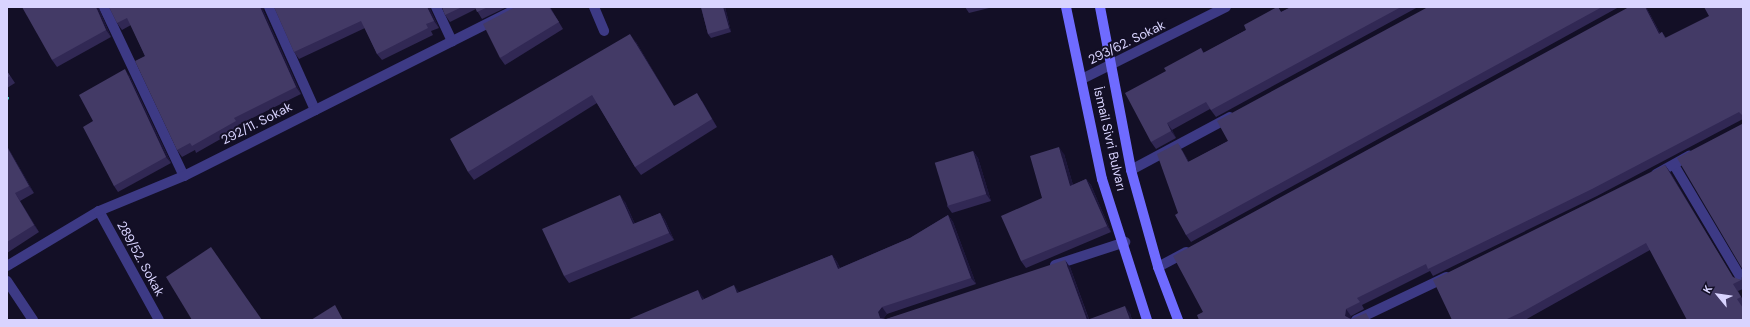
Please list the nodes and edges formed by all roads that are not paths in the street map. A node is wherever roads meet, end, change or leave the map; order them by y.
1 (104, 7) edge
2 (268, 7) edge
3 (436, 7) edge
4 (520, 7) edge
5 (594, 7) edge
6 (1066, 7) edge
7 (1100, 7) edge
8 (1226, 7) edge
9 (604, 31) dead end
10 (452, 41) junction
11 (1112, 67) junction
12 (1082, 79) junction
13 (1243, 109) edge
14 (315, 110) junction
15 (1701, 149) edge
16 (1674, 165) junction
17 (1131, 170) junction
18 (184, 176) junction
19 (1647, 178) edge
20 (99, 211) junction
21 (1125, 242) junction
22 (1193, 248) edge
23 (7, 266) edge
24 (1158, 267) junction
25 (1044, 269) edge
26 (1456, 272) edge
27 (7, 281) edge
28 (1743, 281) edge
29 (33, 320) edge
30 (160, 320) edge
31 (1147, 320) edge
32 (1178, 320) edge
33 (1356, 320) edge

1 - 18 street
2 - 14 street
3 - 10 street
4 - 10 street, 292/11. Sokak
5 - 9 street
6 - 12 main road, İsmail Sivri Bulvarı
7 - 11 main road, İsmail Sivri Bulvarı
8 - 11 street, 293/62. Sokak
10 - 14 street, 292/11. Sokak
11 - 12 street, 293/62. Sokak
11 - 17 main road, İsmail Sivri Bulvarı
12 - 21 main road, İsmail Sivri Bulvarı
13 - 17 street
14 - 18 street, 292/11. Sokak
15 - 16 street
16 - 19 street
16 - 28 street
17 - 24 main road, İsmail Sivri Bulvarı
18 - 20 street, 292/11. Sokak
20 - 23 street, 292/11. Sokak
20 - 30 street, 289/52. Sokak
21 - 25 street
21 - 31 main road, İsmail Sivri Bulvarı
22 - 24 street
24 - 32 main road, İsmail Sivri Bulvarı
26 - 33 street
27 - 29 street

